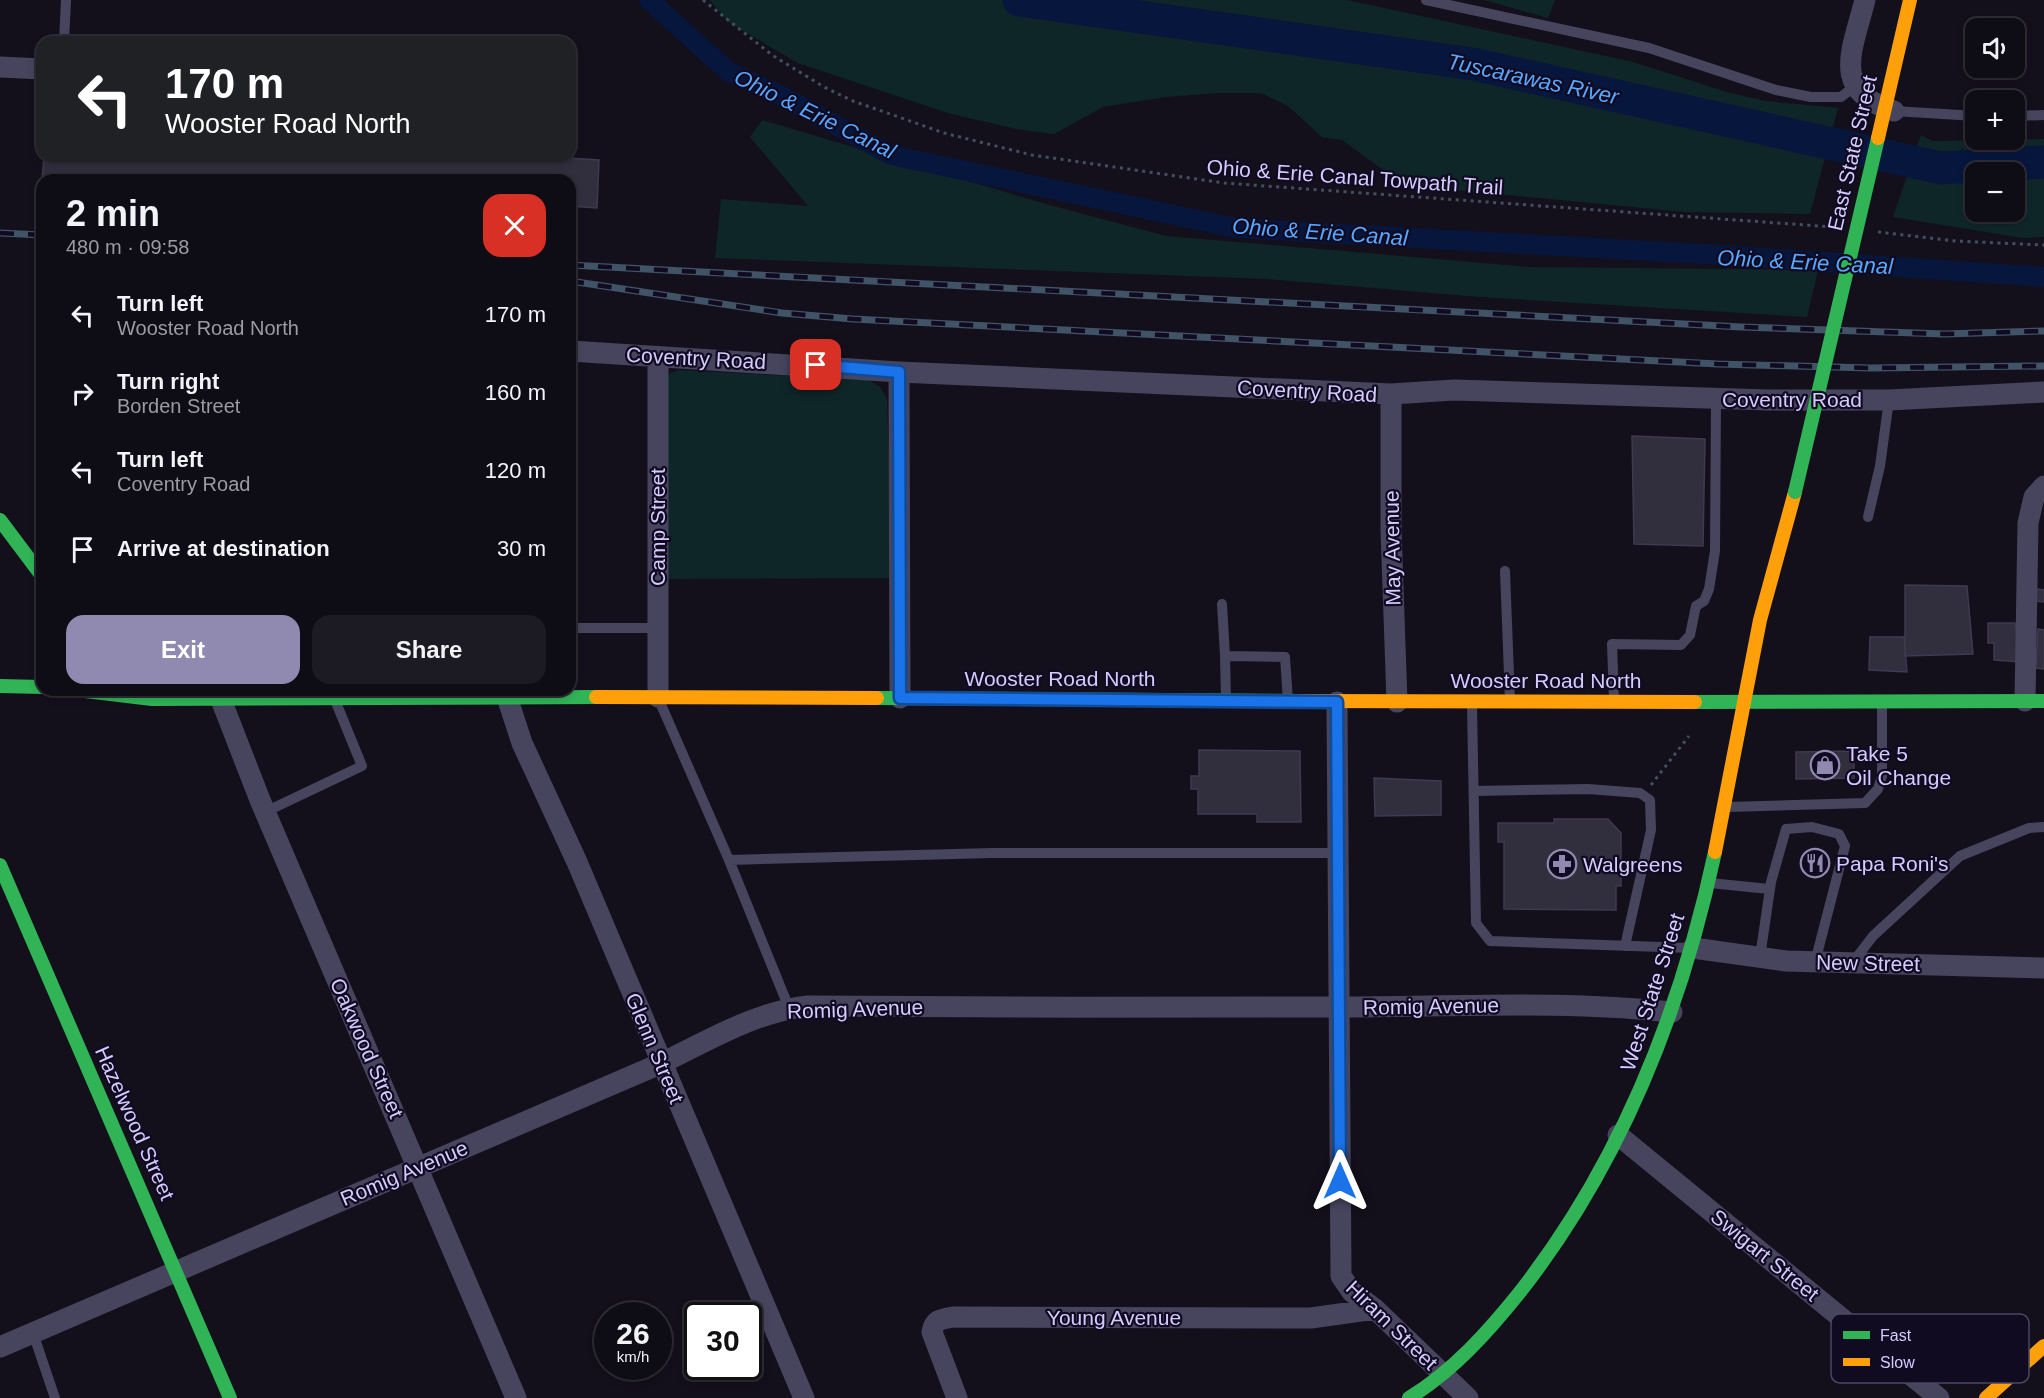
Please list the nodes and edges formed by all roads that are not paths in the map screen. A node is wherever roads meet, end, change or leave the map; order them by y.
1 (66, 0) edge
2 (1426, 0) edge
3 (1865, 0) edge
4 (1910, 0) edge
5 (64, 36) edge
6 (0, 67) edge
7 (36, 69) edge
8 (1855, 86) junction
9 (1894, 111) joint
10 (1965, 115) edge
11 (2044, 115) edge
12 (2025, 116) edge
13 (576, 351) edge
14 (658, 357) junction
15 (899, 372) junction
16 (2044, 392) edge
17 (1391, 394) junction
18 (1716, 399) junction
19 (1888, 400) junction
20 (2044, 486) edge
21 (1795, 492) joint
22 (1868, 517) dead end
23 (0, 520) edge
24 (36, 568) edge
25 (1505, 571) dead end
26 (1222, 604) dead end
27 (576, 628) edge
28 (657, 628) junction
29 (1225, 656) junction
30 (0, 686) edge
31 (36, 687) edge
32 (136, 696) edge
33 (366, 696) edge
34 (482, 696) edge
35 (220, 697) junction
36 (334, 697) junction
37 (507, 697) junction
38 (658, 697) junction
39 (900, 698) junction
40 (1746, 700) junction
41 (1882, 700) junction
42 (1226, 701) junction
43 (1288, 701) junction
44 (1510, 701) junction
45 (1614, 701) junction
46 (2035, 701) edge
47 (1337, 702) junction
48 (1397, 702) junction
49 (1472, 702) junction
50 (1474, 791) junction
51 (1723, 807) junction
52 (265, 812) junction
53 (2044, 827) edge
54 (1337, 853) junction
55 (729, 860) junction
56 (2, 874) edge
57 (1707, 883) junction
58 (1769, 889) junction
59 (1625, 946) junction
60 (1693, 948) junction
61 (1760, 957) junction
62 (1815, 962) junction
63 (1853, 962) junction
64 (2044, 968) edge
65 (1340, 1007) junction
66 (789, 1008) junction
67 (1672, 1012) junction
68 (662, 1063) junction
69 (1618, 1135) junction
70 (419, 1167) junction
71 (176, 1270) junction
72 (1375, 1309) junction
73 (1836, 1314) edge
74 (33, 1333) junction
75 (2044, 1346) edge
76 (0, 1347) edge
77 (2029, 1359) edge
78 (1442, 1373) junction
79 (1921, 1383) edge
80 (2003, 1383) edge
81 (55, 1398) edge
82 (230, 1398) edge
83 (516, 1398) edge
84 (804, 1398) edge
85 (957, 1398) edge
86 (1410, 1398) edge
87 (1468, 1398) edge
88 (1939, 1398) edge
89 (1986, 1398) edge

1 - 5 lane
2 - 8 lane
3 - 8 street
4 - 21 main road, East State Street, bridge
6 - 7 street
8 - 9 street
9 - 10 lane
11 - 12 lane
13 - 14 street, Coventry Road
14 - 15 street, Coventry Road
14 - 28 street, Camp Street
15 - 17 street, Coventry Road
15 - 39 street
16 - 19 street, Coventry Road
17 - 18 street, Coventry Road
17 - 48 street, May Avenue
18 - 19 street, Coventry Road
18 - 45 lane
19 - 22 lane
20 - 46 street
21 - 40 main road, West State Street
23 - 24 main road
25 - 44 lane
26 - 29 lane
27 - 28 lane
28 - 38 street, Camp Street
29 - 42 lane
29 - 43 lane
30 - 31 main road
32 - 35 main road, Wooster Road North
33 - 36 main road, Wooster Road North
34 - 37 main road, Wooster Road North
35 - 36 main road, Wooster Road North
35 - 52 street, Oakwood Street
36 - 52 lane
37 - 38 main road, Wooster Road North
37 - 68 street, Glenn Street
38 - 39 main road, Wooster Road North
38 - 55 lane
39 - 42 main road, Wooster Road North
40 - 41 main road, Wooster Road North
40 - 45 main road, Wooster Road North
40 - 51 main road, West State Street
41 - 46 main road, Wooster Road North
41 - 51 lane
42 - 43 main road, Wooster Road North
43 - 47 main road, Wooster Road North
44 - 45 main road, Wooster Road North
44 - 49 main road, Wooster Road North
47 - 48 main road, Wooster Road North
47 - 54 street, Hiram Street
48 - 49 main road, Wooster Road North
49 - 50 lane
50 - 59 lane
50 - 59 lane
51 - 57 main road, West State Street
52 - 70 street, Oakwood Street
53 - 63 lane
54 - 55 lane
54 - 65 street, Hiram Street
55 - 66 lane
56 - 71 main road, Hazelwood Street
57 - 58 lane
57 - 60 main road, West State Street
58 - 61 lane
58 - 62 lane
59 - 60 lane
60 - 61 street, New Street
60 - 67 main road, West State Street
61 - 62 street, New Street
62 - 63 street, New Street
63 - 64 street, New Street
65 - 66 street, Romig Avenue
65 - 67 street, Romig Avenue
65 - 72 street, Hiram Street
66 - 68 street, Romig Avenue
67 - 69 main road, West State Street
68 - 70 street, Romig Avenue
68 - 84 street, Glenn Street
69 - 73 street, Swigart Street
69 - 78 main road, West State Street
70 - 71 street, Romig Avenue
70 - 83 street, Oakwood Street
71 - 74 street, Romig Avenue
71 - 82 main road, Hazelwood Street
72 - 78 street, Hiram Street
72 - 85 street, Young Avenue
74 - 76 street, Romig Avenue
74 - 81 lane
75 - 77 main road
78 - 86 main road, West State Street
78 - 87 street, Hiram Street
79 - 88 street, Swigart Street
80 - 89 main road

